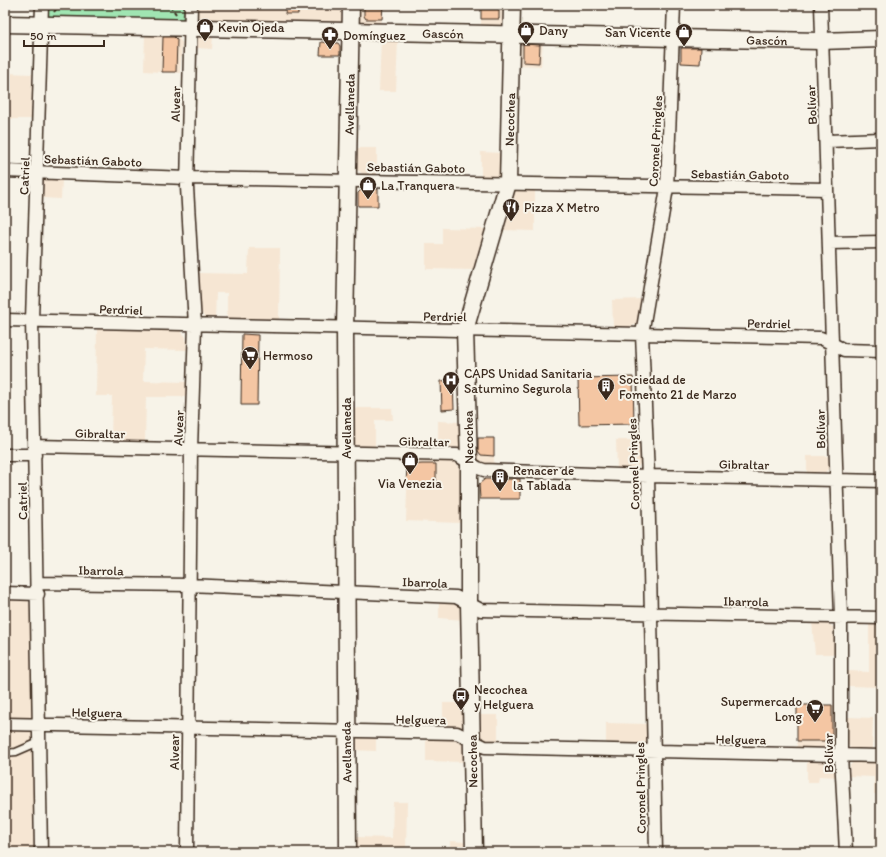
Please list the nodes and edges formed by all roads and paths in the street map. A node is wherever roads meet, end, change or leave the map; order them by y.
1 (42, 5) edge
2 (191, 5) edge
3 (351, 5) edge
4 (512, 5) edge
5 (674, 5) edge
6 (821, 5) edge
7 (5, 24) edge
8 (42, 25) junction
9 (191, 28) junction
10 (350, 32) junction
11 (511, 36) junction
12 (674, 38) junction
13 (881, 39) edge
14 (821, 41) junction
15 (881, 139) edge
16 (827, 141) junction
17 (5, 171) edge
18 (38, 172) junction
19 (187, 178) junction
20 (348, 179) junction
21 (508, 183) junction
22 (667, 188) junction
23 (827, 189) junction
24 (881, 242) edge
25 (829, 243) junction
26 (5, 320) edge
27 (32, 320) junction
28 (195, 325) junction
29 (345, 329) junction
30 (465, 330) junction
31 (642, 334) junction
32 (832, 344) junction
33 (881, 351) edge
34 (191, 449) junction
35 (35, 450) junction
36 (5, 454) edge
37 (346, 454) junction
38 (469, 462) junction
39 (648, 476) junction
40 (835, 480) junction
41 (881, 481) edge
42 (189, 585) junction
43 (38, 588) junction
44 (5, 593) edge
45 (346, 593) junction
46 (469, 603) junction
47 (650, 612) junction
48 (841, 617) junction
49 (881, 618) edge
50 (5, 724) edge
51 (40, 724) junction
52 (188, 728) junction
53 (346, 732) junction
54 (472, 741) junction
55 (40, 742) junction
56 (654, 752) junction
57 (5, 753) edge
58 (841, 755) junction
59 (881, 756) edge
60 (41, 852) edge
61 (187, 852) edge
62 (348, 852) edge
63 (474, 852) edge
64 (656, 852) edge
65 (846, 852) edge

1 - 8 street, Catriel
2 - 9 street, Alvear
3 - 10 street, Avellaneda
4 - 11 street, Necochea
5 - 12 street, Coronel Pringles
6 - 14 street, Bolívar
7 - 8 street, Gascón
8 - 9 street, Gascón
8 - 18 street, Catriel
9 - 10 street, Gascón
9 - 19 street, Alvear
10 - 11 street, Gascón
10 - 20 street, Avellaneda
11 - 12 street, Gascón
11 - 21 street, Necochea
12 - 14 street, Gascón
12 - 22 street, Coronel Pringles
13 - 14 street, Gascón
14 - 16 street, Bolívar
15 - 16 street
16 - 23 street, Bolívar
17 - 18 street, Sebastián Gaboto
18 - 19 street, Sebastián Gaboto
18 - 27 street, Catriel
19 - 20 street, Sebastián Gaboto
19 - 28 street, Alvear
20 - 21 street, Sebastián Gaboto
20 - 29 street, Avellaneda
21 - 22 street, Sebastián Gaboto
21 - 30 street, Necochea
22 - 23 street, Sebastián Gaboto
22 - 31 street, Coronel Pringles
23 - 25 street, Bolívar
24 - 25 street
25 - 32 street, Bolívar
26 - 27 street, Perdriel
27 - 28 street, Perdriel
27 - 35 street, Catriel
28 - 29 street, Perdriel
28 - 34 street, Alvear
29 - 30 street, Perdriel
29 - 37 street, Avellaneda
30 - 31 street, Perdriel
30 - 38 street, Necochea
31 - 32 street, Perdriel
31 - 39 street, Coronel Pringles
32 - 33 street, Perdriel
32 - 40 street, Bolívar
34 - 35 street, Gibraltar
34 - 37 street, Gibraltar
34 - 42 street, Alvear
35 - 36 street, Gibraltar
35 - 43 street, Catriel
37 - 38 street, Gibraltar
37 - 45 street, Avellaneda
38 - 39 street, Gibraltar
38 - 46 street, Necochea
39 - 40 street, Gibraltar
39 - 47 street, Coronel Pringles
40 - 41 street, Gibraltar
40 - 48 street, Bolívar
42 - 43 street, Ibarrola
42 - 45 street, Ibarrola
42 - 52 street, Alvear
43 - 44 street, Ibarrola
43 - 51 street, Catriel
45 - 46 street, Ibarrola
45 - 53 street, Avellaneda
46 - 47 street, Ibarrola
46 - 54 street, Necochea
47 - 48 street, Ibarrola
47 - 56 street, Coronel Pringles
48 - 49 street, Ibarrola
48 - 58 street, Bolívar
50 - 51 street, Helguera
51 - 52 street, Helguera
51 - 55 street, Catriel
52 - 53 street, Helguera
52 - 61 street, Alvear
53 - 54 street, Helguera
53 - 62 street, Avellaneda
54 - 56 street, Helguera
54 - 63 street, Necochea
55 - 57 lane
55 - 60 street, Catriel
56 - 58 street, Helguera
56 - 64 street, Coronel Pringles
58 - 59 street, Helguera
58 - 65 street, Bolívar

